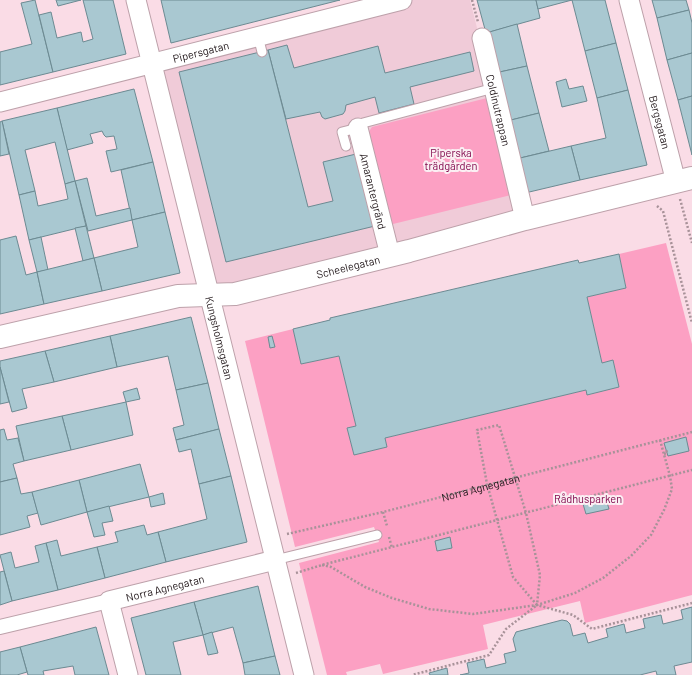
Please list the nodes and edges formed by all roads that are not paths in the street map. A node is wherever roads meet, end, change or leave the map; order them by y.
1 (136, 0) edge
2 (402, 0) edge
3 (629, 0) edge
4 (482, 38) road end
5 (151, 63) junction
6 (494, 88) junction
7 (0, 102) edge
8 (358, 128) junction
9 (346, 146) dead end
10 (684, 180) edge
11 (525, 219) junction
12 (390, 255) junction
13 (208, 295) junction
14 (0, 337) edge
15 (377, 535) dead end
16 (275, 560) junction
17 (108, 601) junction
18 (0, 627) edge
19 (128, 675) edge
20 (304, 675) edge

1 - 5 street, Kungsholmsgatan
2 - 5 street, Pipersgatan
3 - 10 street, Bergsgatan
4 - 6 street, Coldinutrappan
5 - 7 street, Pipersgatan
5 - 13 street, Kungsholmsgatan
6 - 8 lane
6 - 11 street, Coldinutrappan
8 - 9 lane
8 - 12 street, Amarantergränd
10 - 11 street, Scheelegatan
11 - 12 street, Scheelegatan
12 - 13 street, Scheelegatan
13 - 14 street, Scheelegatan
13 - 16 street, Kungsholmsgatan
15 - 16 lane, Norra Agnegatan
16 - 17 street, Norra Agnegatan
16 - 20 street, Kungsholmsgatan
17 - 18 street, Norra Agnegatan
17 - 19 street

